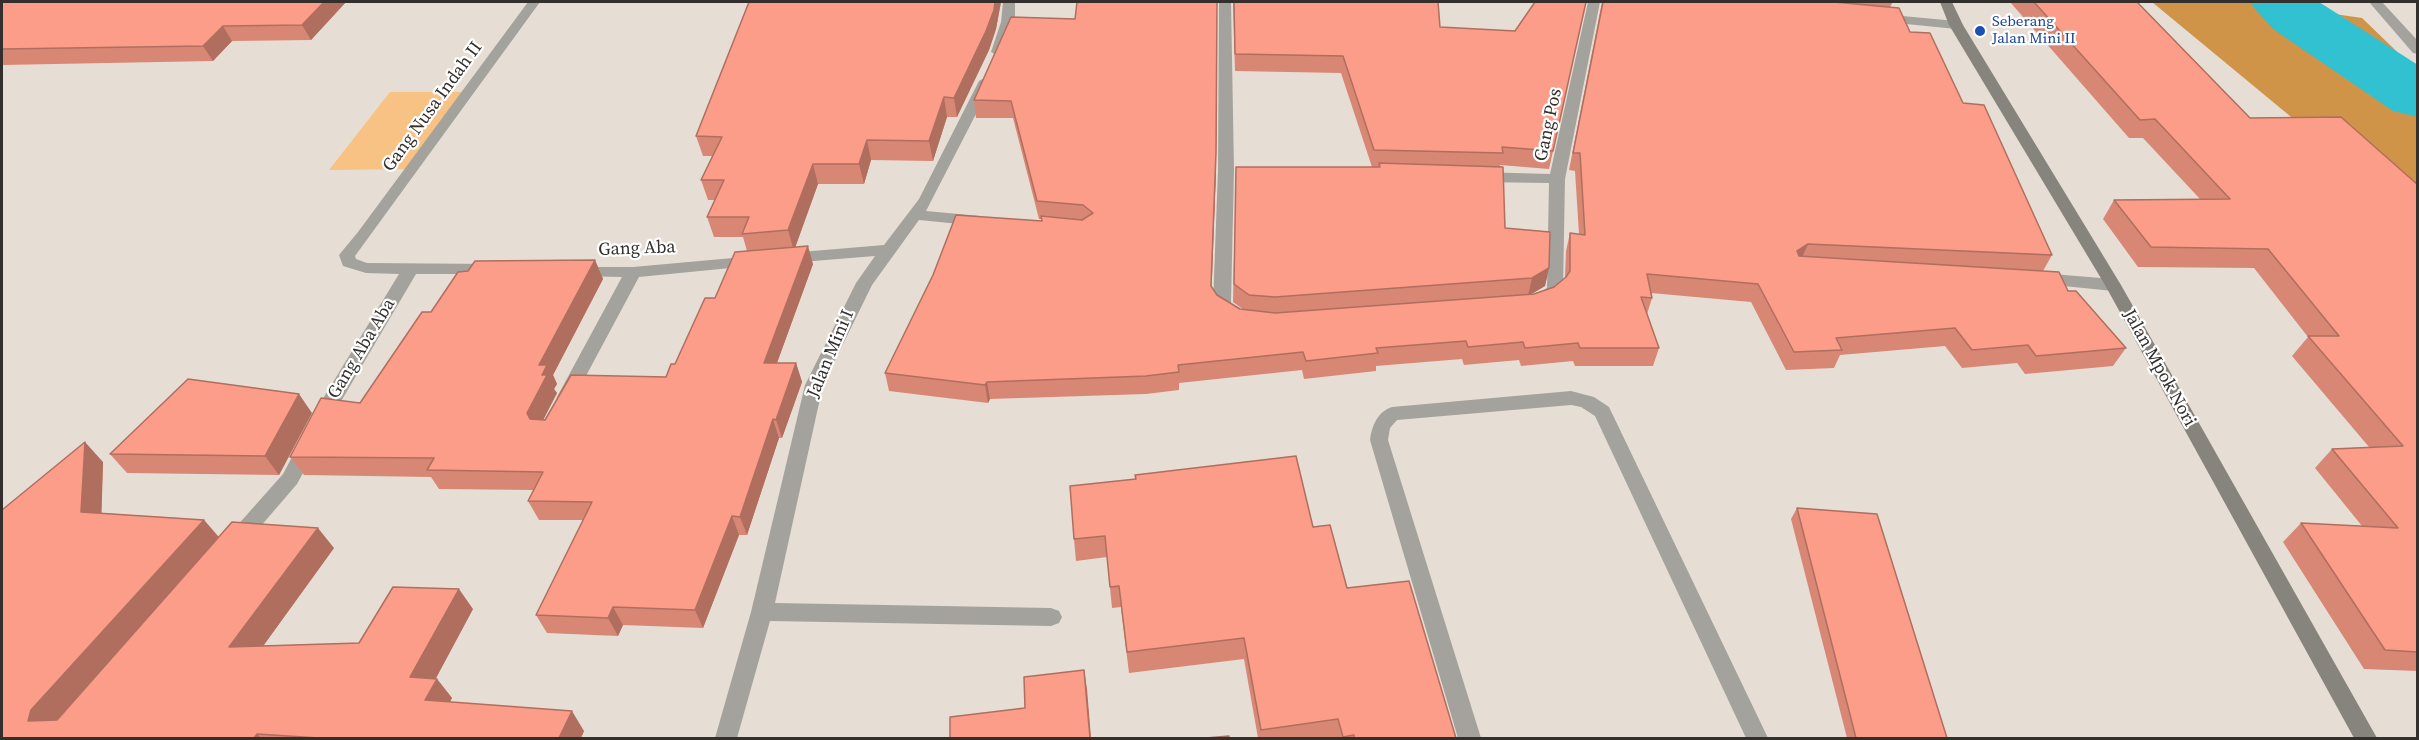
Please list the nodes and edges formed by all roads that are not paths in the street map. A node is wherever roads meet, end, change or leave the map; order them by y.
1 (534, 2) edge
2 (1009, 2) edge
3 (1225, 2) edge
4 (1594, 2) edge
5 (1946, 2) edge
6 (2375, 2) edge
7 (1861, 16) edge
8 (1956, 25) junction
9 (2418, 50) edge
10 (1463, 177) edge
11 (1557, 179) junction
12 (916, 215) junction
13 (994, 222) edge
14 (887, 250) junction
15 (412, 267) junction
16 (517, 269) edge
17 (563, 270) edge
18 (633, 272) junction
19 (2019, 279) edge
20 (2113, 285) junction
21 (1518, 304) edge
22 (1246, 321) edge
23 (559, 411) edge
24 (221, 558) edge
25 (762, 612) junction
26 (1051, 617) dead end
27 (726, 738) edge
28 (1469, 738) edge
29 (1757, 738) edge
30 (2366, 738) edge

1 - 15 street, Gang Nusa Indah II
2 - 12 street, Jalan Mini I
3 - 22 street
4 - 11 street, Gang Pos
5 - 8 main road, Jalan Mpok Nori
6 - 9 street
7 - 8 street
8 - 20 main road, Jalan Mpok Nori
10 - 11 street, Gang Pos
11 - 21 street
12 - 13 street
12 - 14 street, Jalan Mini I
14 - 18 street, Gang Aba
14 - 25 street, Jalan Mini I
15 - 16 street
15 - 24 street, Gang Aba Aba
17 - 18 street, Gang Aba
18 - 23 street
19 - 20 street
20 - 30 main road, Jalan Mpok Nori
25 - 26 street
25 - 27 street, Jalan Mini I
28 - 29 street

